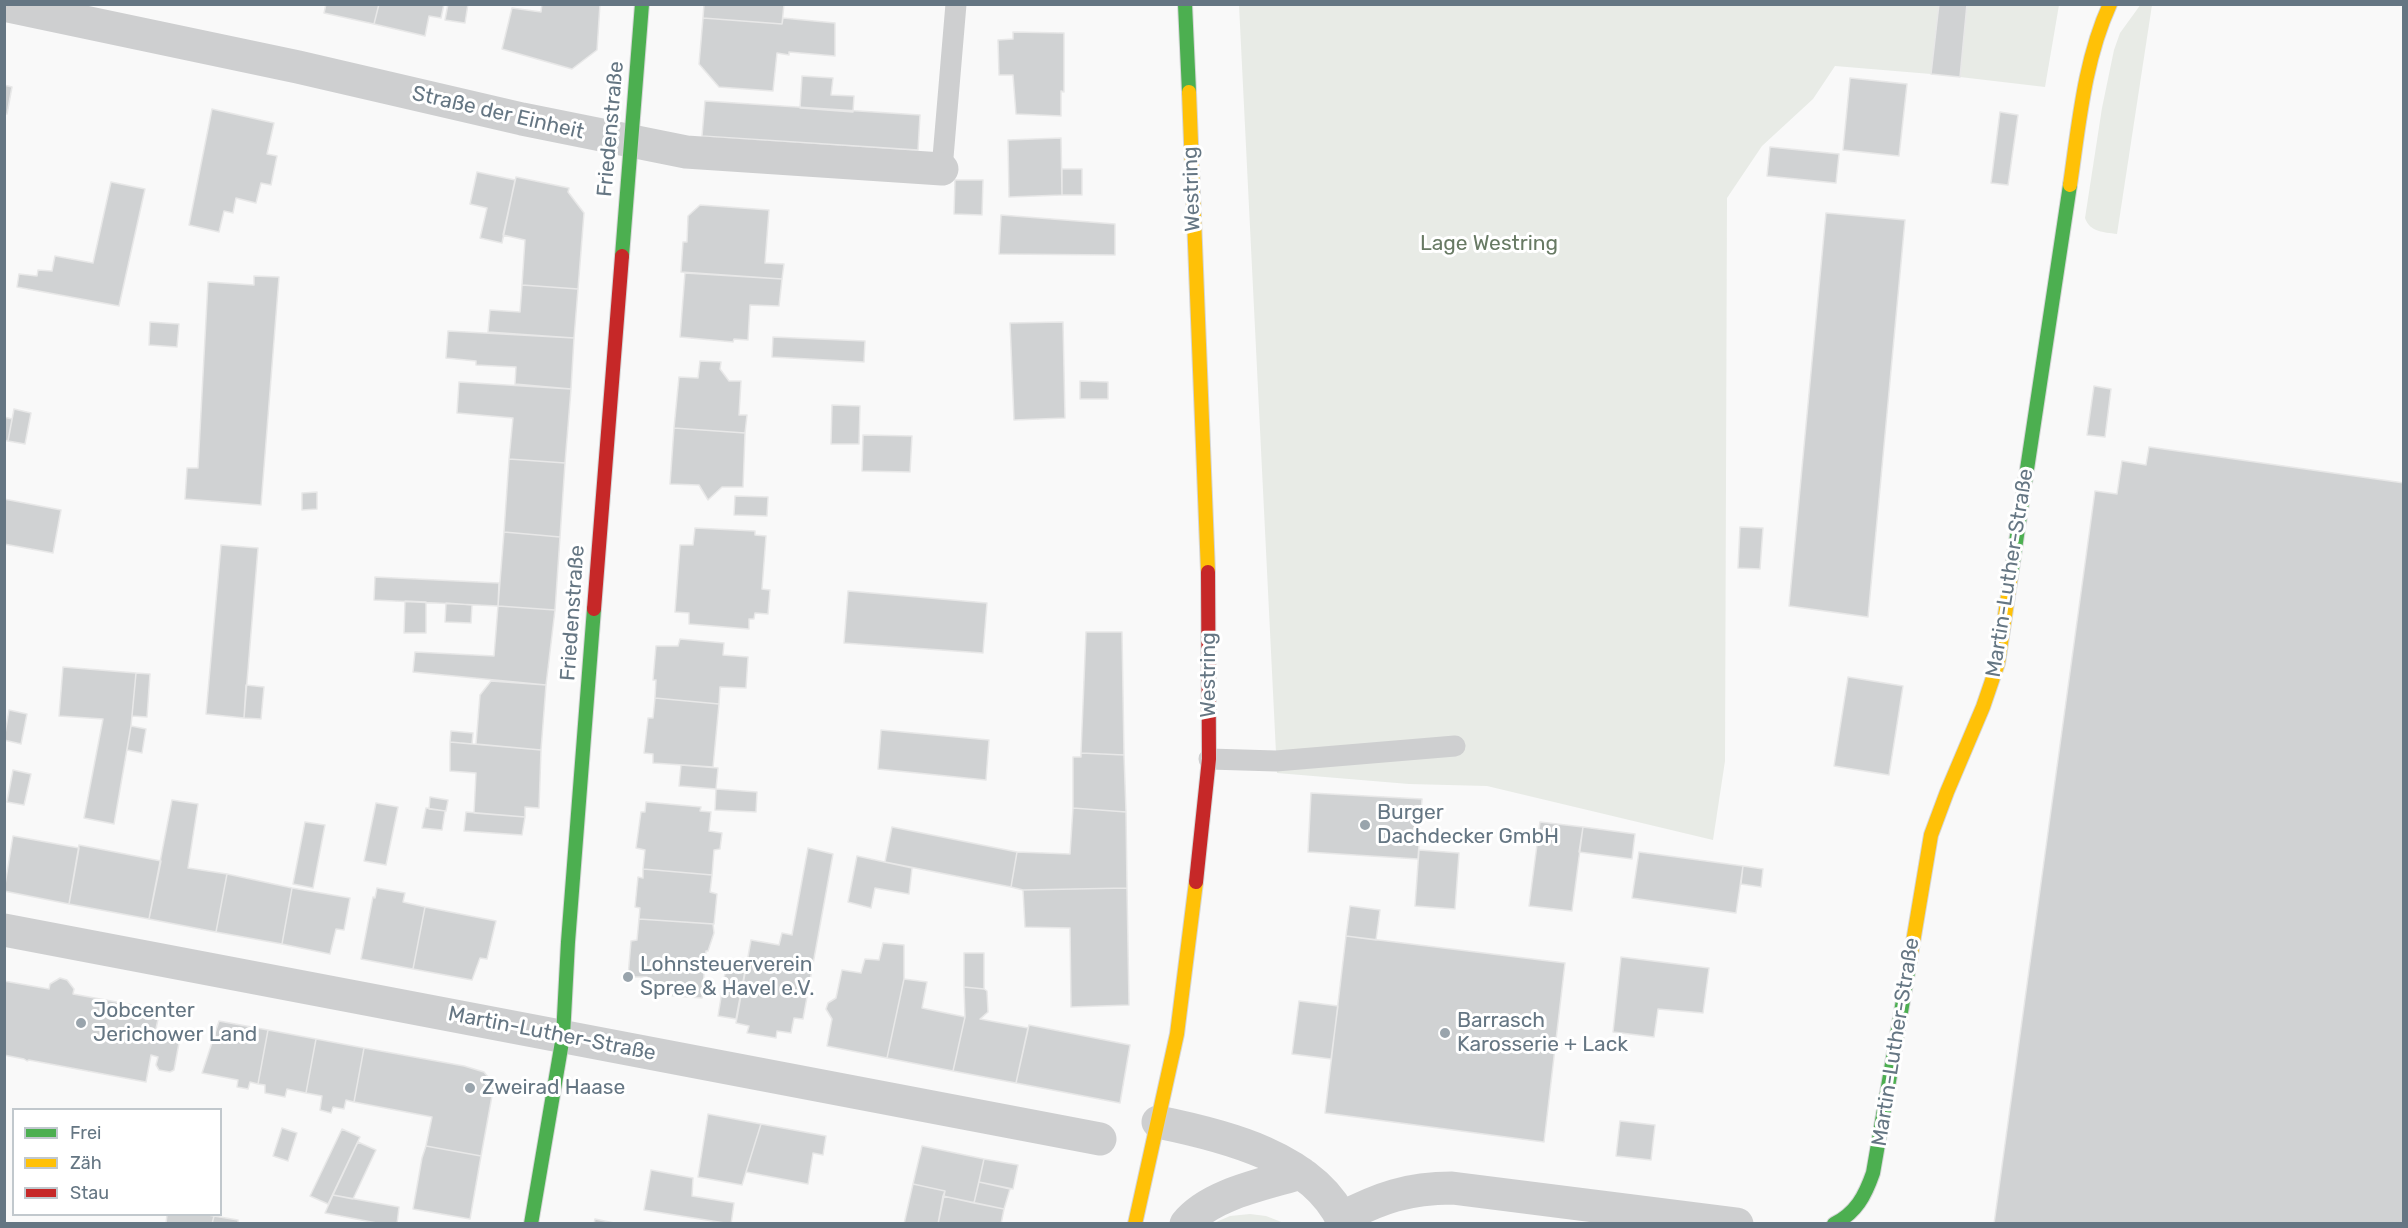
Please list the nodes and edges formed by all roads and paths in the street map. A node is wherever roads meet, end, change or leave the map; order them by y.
1 (4, 4) edge
2 (642, 4) edge
3 (956, 4) edge
4 (1185, 4) edge
5 (2110, 4) edge
6 (631, 142) junction
7 (942, 169) joint
8 (1455, 746) dead end
9 (1209, 759) junction
10 (4, 930) edge
11 (562, 1036) junction
12 (1158, 1122) junction
13 (1100, 1139) dead end
14 (1301, 1173) junction
15 (1343, 1221) edge
16 (531, 1224) edge
17 (1135, 1224) edge
18 (1186, 1224) edge
19 (1737, 1224) edge
20 (1834, 1224) edge

1 - 6 street, Straße der Einheit
2 - 6 street, Friedenstraße
3 - 7 lane, Straße der Einheit
4 - 9 street, Westring
5 - 20 street, Martin-Luther-Straße
6 - 7 street, Straße der Einheit
6 - 11 street, Friedenstraße
8 - 9 lane
9 - 12 street, Westring
10 - 11 street, Martin-Luther-Straße
11 - 13 street, Martin-Luther-Straße
11 - 16 street, Friedenstraße
12 - 14 street
12 - 17 street, Westring
14 - 15 street
14 - 18 street
15 - 19 street

